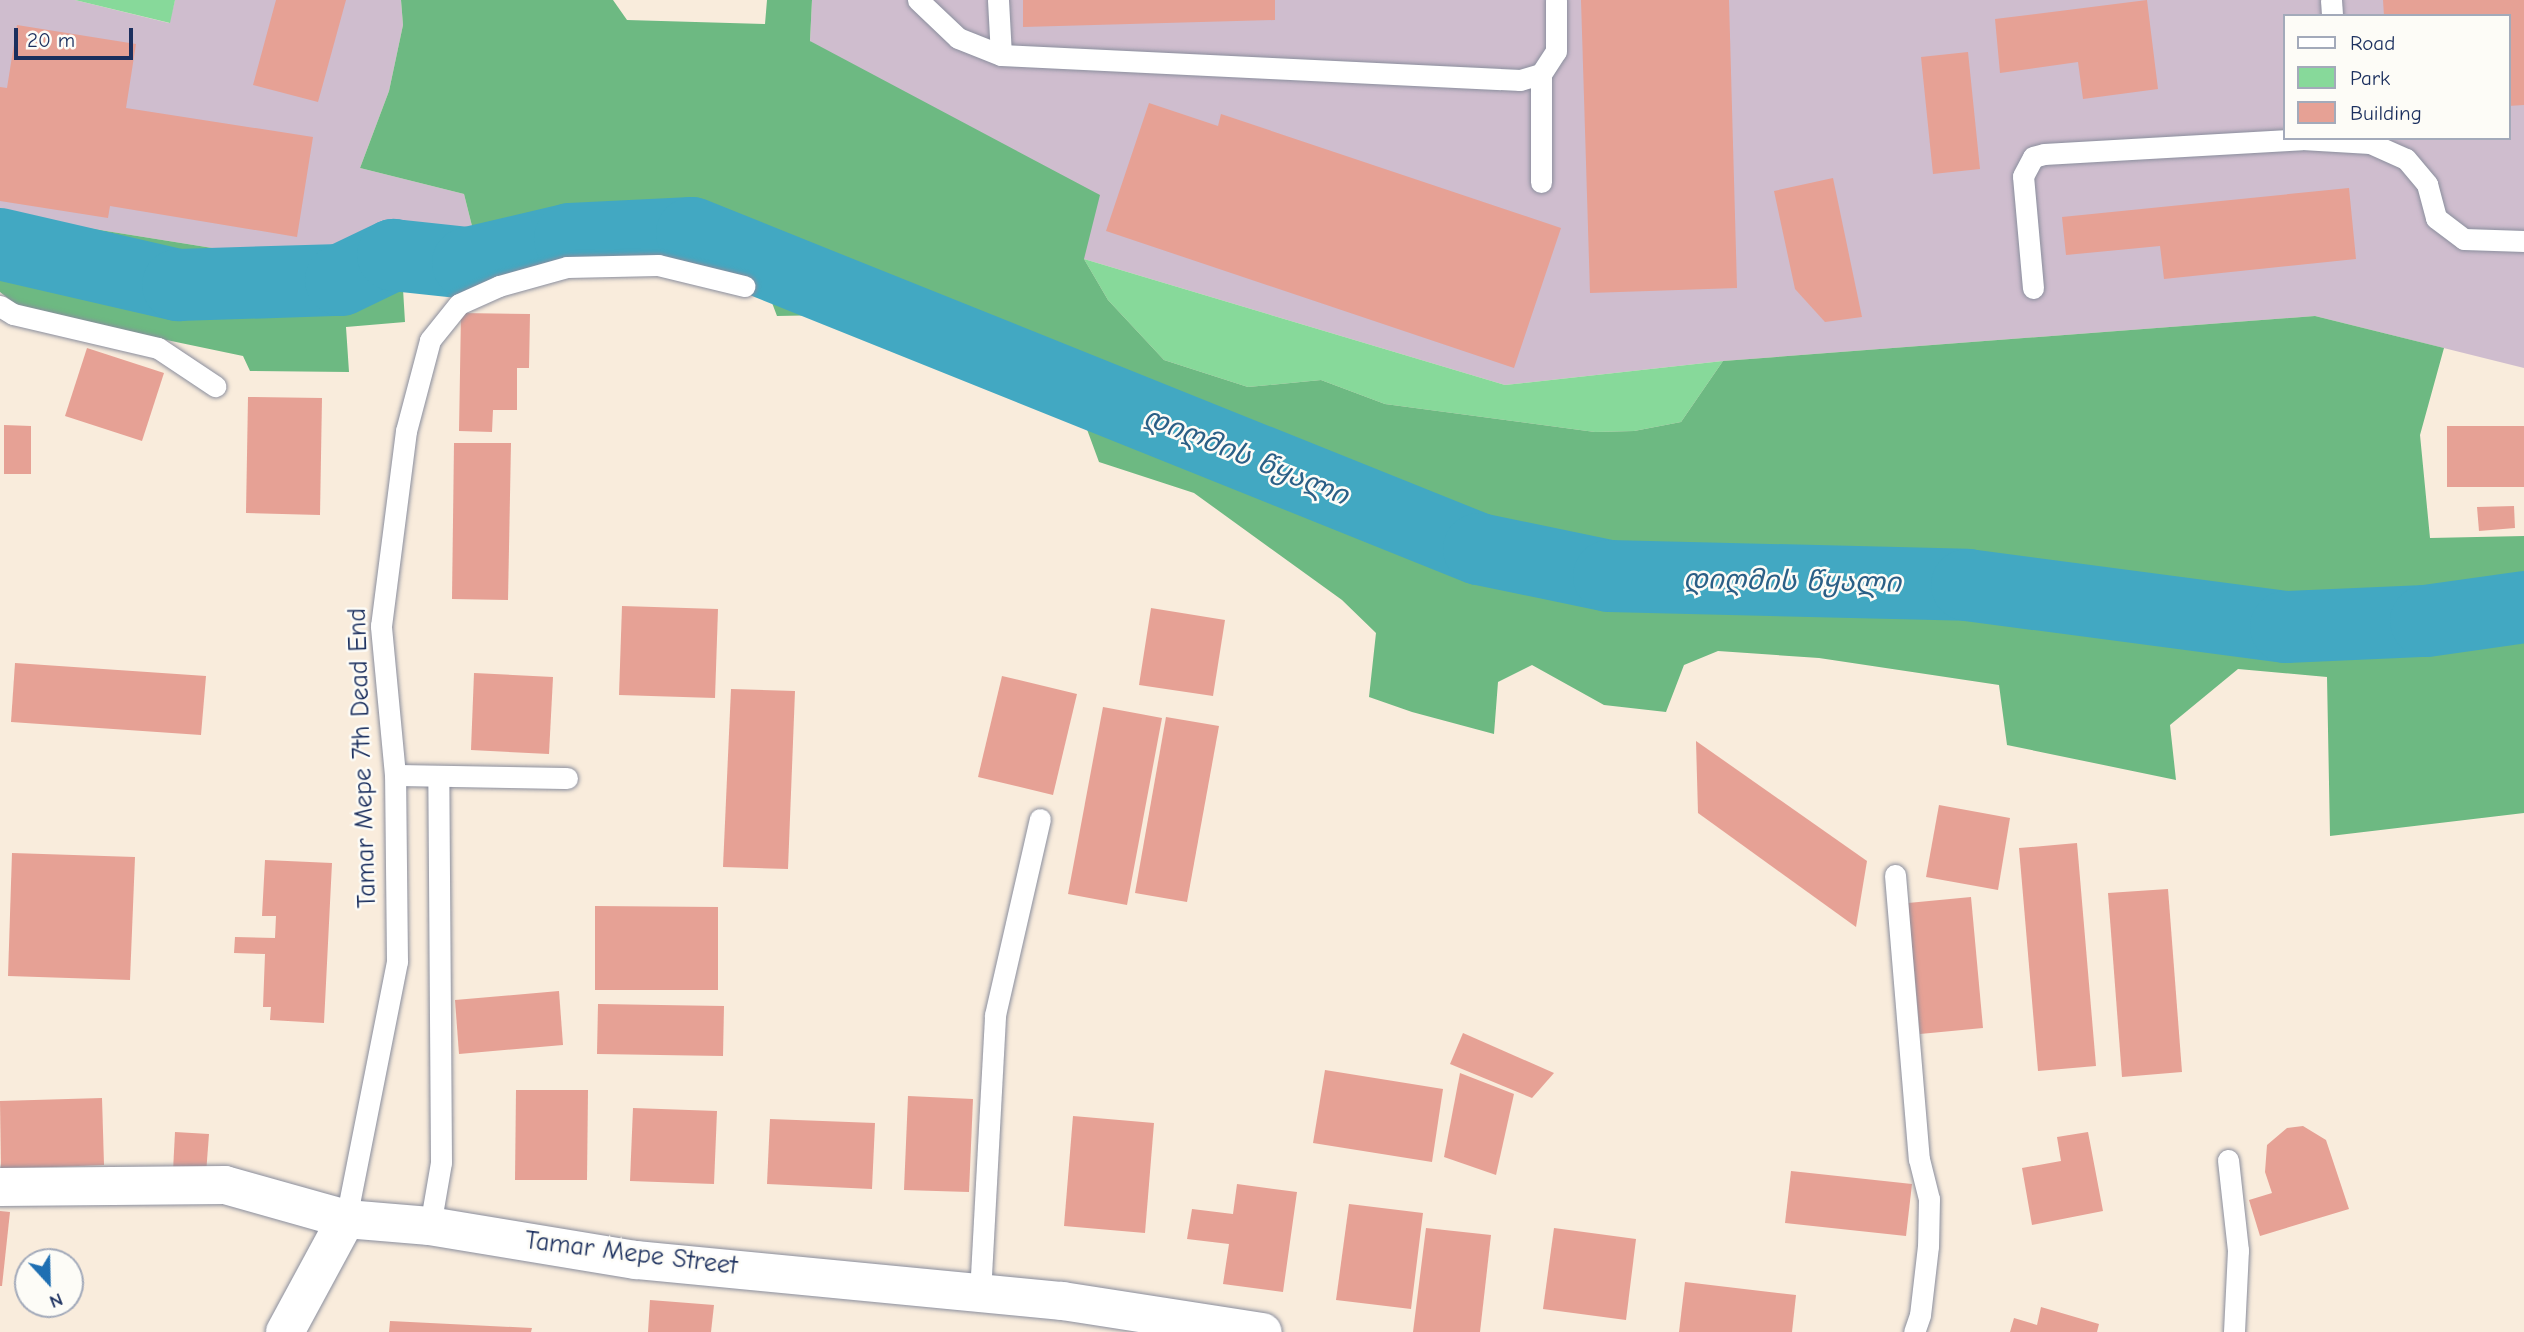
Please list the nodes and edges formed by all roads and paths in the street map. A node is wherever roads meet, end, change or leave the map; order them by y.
1 (918, 0) edge
2 (998, 0) edge
3 (1556, 0) edge
4 (1000, 55) junction
5 (1541, 74) junction
6 (2285, 140) edge
7 (2319, 140) edge
8 (1541, 182) dead end
9 (2524, 241) edge
10 (744, 286) dead end
11 (2033, 288) dead end
12 (0, 306) edge
13 (215, 386) dead end
14 (395, 775) junction
15 (566, 778) dead end
16 (438, 779) junction
17 (1040, 819) dead end
18 (1895, 875) dead end
19 (2228, 1160) dead end
20 (0, 1187) edge
21 (346, 1219) junction
22 (430, 1226) junction
23 (980, 1294) junction
24 (285, 1332) edge
25 (1263, 1332) edge
26 (1914, 1332) edge
27 (2234, 1332) edge

1 - 4 lane
2 - 4 lane
3 - 5 lane
4 - 5 lane
5 - 8 lane
6 - 11 lane
7 - 9 lane
10 - 14 lane, Tamar Mepe 7th Dead End
12 - 13 lane
14 - 16 lane
14 - 21 lane, Tamar Mepe 7th Dead End
15 - 16 lane
16 - 22 lane
17 - 23 lane
18 - 26 lane
19 - 27 lane
20 - 21 street, Tamar Mepe Street
21 - 22 street, Tamar Mepe Street
21 - 24 street
22 - 23 street, Tamar Mepe Street
23 - 25 street, Tamar Mepe Street

